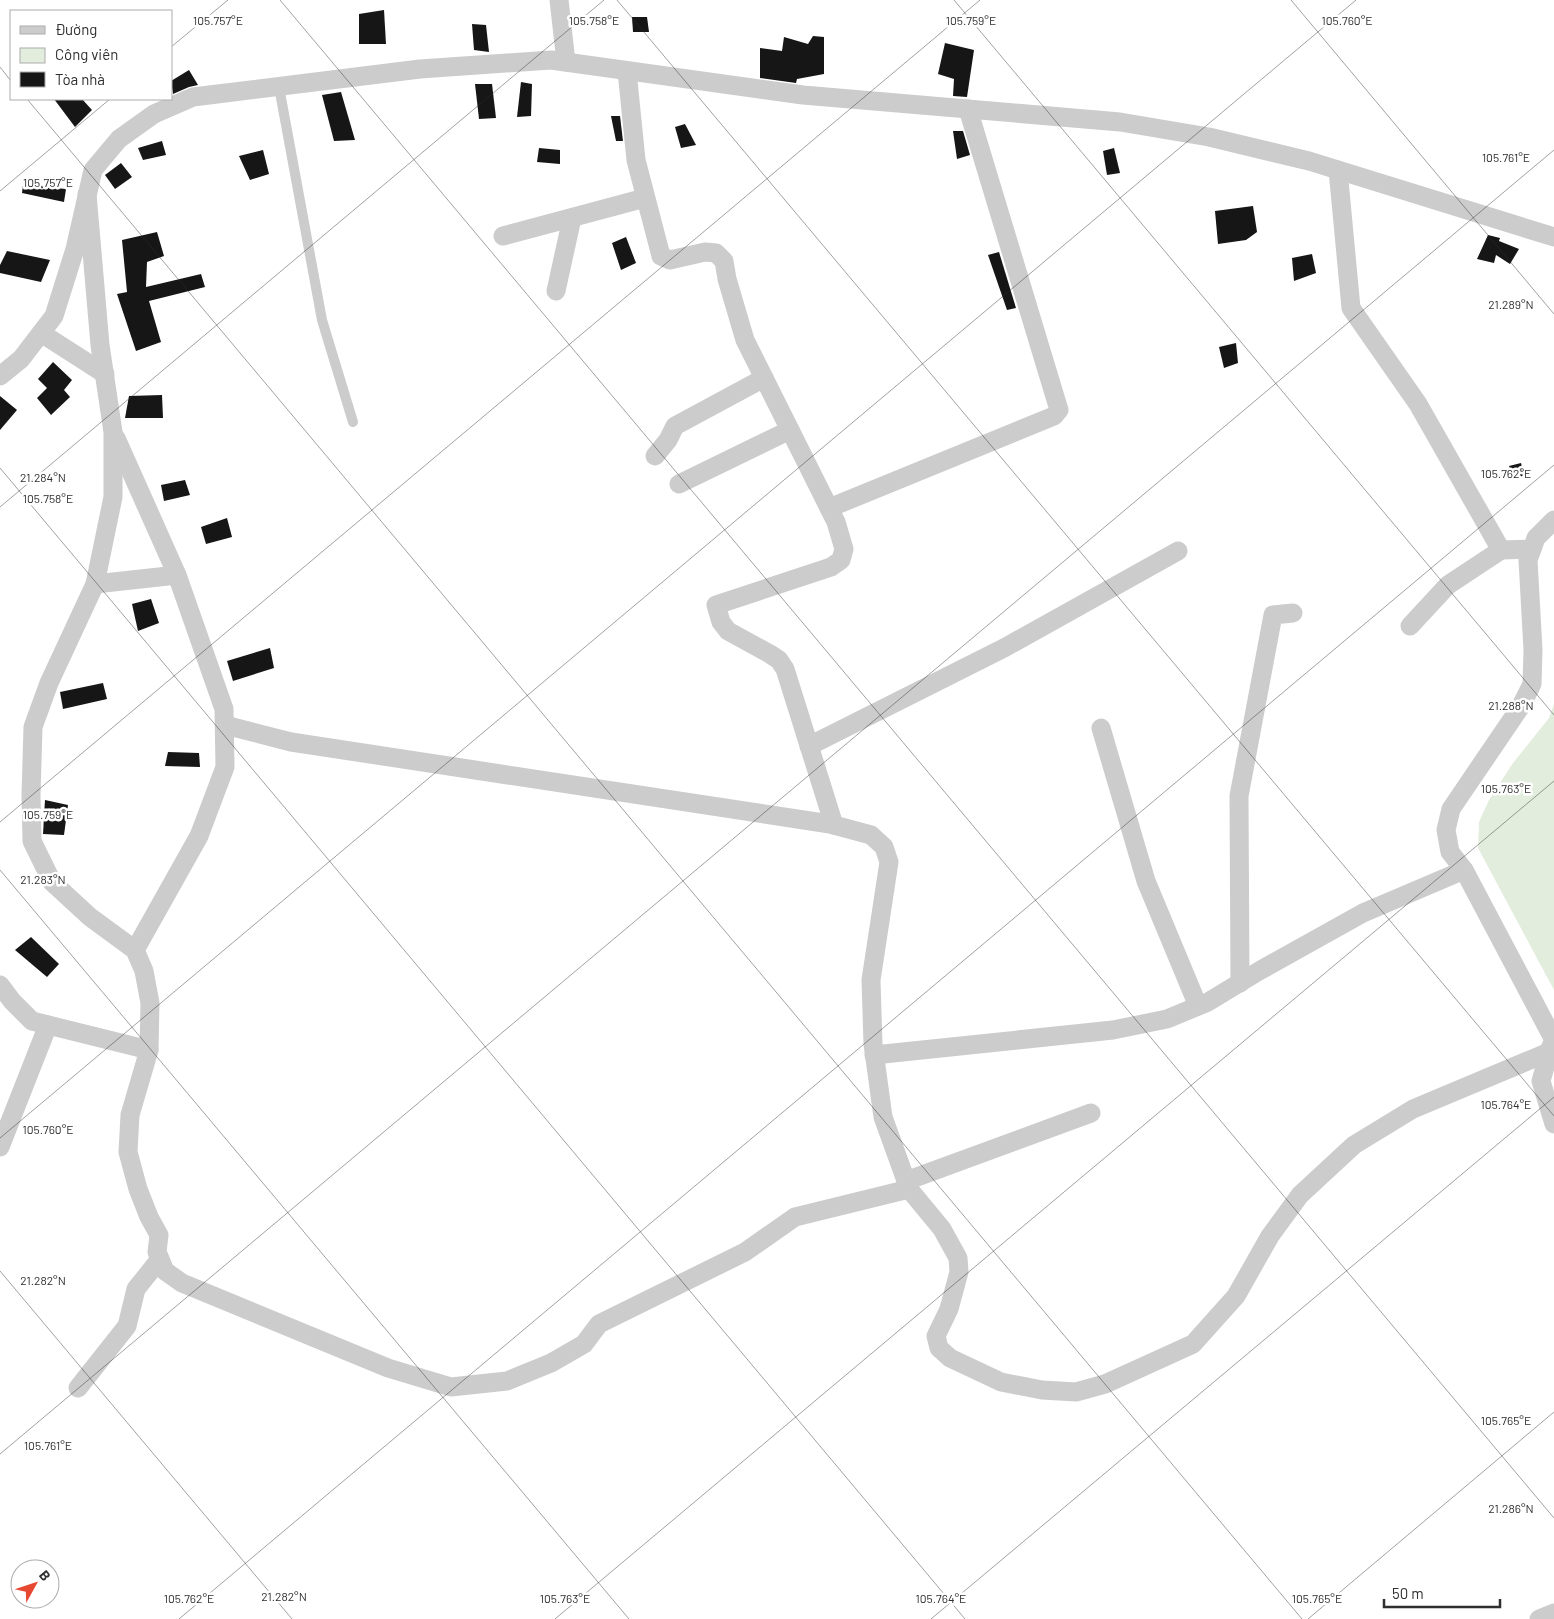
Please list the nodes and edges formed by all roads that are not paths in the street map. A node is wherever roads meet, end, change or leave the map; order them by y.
1 (559, 0) edge
2 (566, 62) junction
3 (627, 71) junction
4 (279, 87) junction
5 (968, 109) junction
6 (1338, 170) junction
7 (88, 194) junction
8 (645, 198) junction
9 (572, 218) junction
10 (503, 236) dead end
11 (1554, 237) edge
12 (556, 291) dead end
13 (41, 333) junction
14 (105, 374) junction
15 (0, 376) edge
16 (764, 378) junction
17 (353, 422) dead end
18 (790, 430) junction
19 (113, 432) junction
20 (655, 456) dead end
21 (679, 484) dead end
22 (829, 508) junction
23 (1554, 520) edge
24 (1532, 549) junction
25 (1501, 550) junction
26 (1178, 551) dead end
27 (177, 575) junction
28 (95, 584) junction
29 (1294, 613) dead end
30 (1410, 626) dead end
31 (225, 724) junction
32 (1101, 728) dead end
33 (809, 746) junction
34 (834, 825) junction
35 (1464, 870) junction
36 (135, 950) junction
37 (1240, 983) junction
38 (0, 985) edge
39 (1198, 1006) junction
40 (48, 1025) junction
41 (1552, 1043) edge
42 (149, 1050) junction
43 (874, 1055) junction
44 (1091, 1114) dead end
45 (1554, 1124) edge
46 (0, 1147) edge
47 (907, 1185) junction
48 (160, 1259) junction
49 (78, 1388) dead end
50 (1554, 1613) edge
51 (1539, 1619) edge

1 - 2 street
2 - 3 street
2 - 4 street
3 - 5 street
3 - 8 street
4 - 7 street
4 - 17 lane
5 - 6 street
5 - 22 street
6 - 11 street
6 - 25 street
7 - 13 street
7 - 14 street
8 - 9 street
8 - 16 street
9 - 10 street
9 - 12 street
13 - 14 street
13 - 15 street
14 - 19 street
16 - 18 street
16 - 20 street
18 - 21 street
18 - 22 street
19 - 27 street
19 - 28 street
22 - 33 street
23 - 24 street
24 - 25 street
24 - 35 street
25 - 30 street
26 - 33 street
27 - 28 street
27 - 31 street
28 - 36 street
29 - 37 street
31 - 34 street
31 - 36 street
32 - 39 street
33 - 34 street
34 - 43 street
35 - 37 street
35 - 41 street
36 - 42 street
37 - 39 street
38 - 40 street
39 - 43 street
40 - 42 street
40 - 46 street
41 - 45 street
41 - 47 street
42 - 48 street
43 - 47 street
44 - 47 street
47 - 48 street
48 - 49 street
50 - 51 street

